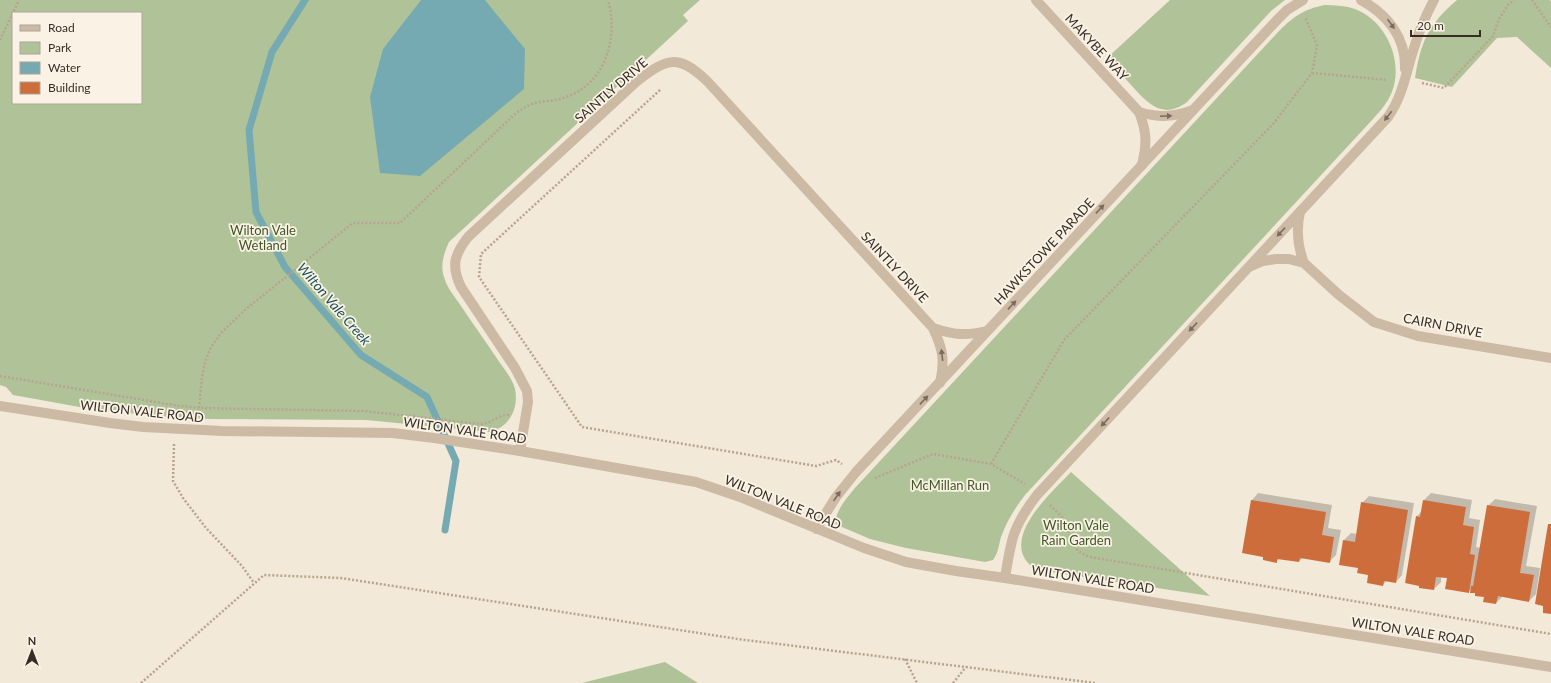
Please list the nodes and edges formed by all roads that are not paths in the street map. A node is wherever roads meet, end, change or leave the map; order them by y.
1 (1036, 0) edge
2 (1361, 0) edge
3 (1434, 0) edge
4 (1301, 1) edge
5 (1404, 81) junction
6 (1193, 110) junction
7 (1140, 112) junction
8 (1142, 165) junction
9 (1300, 212) junction
10 (1304, 263) junction
11 (1249, 267) junction
12 (933, 328) junction
13 (987, 331) junction
14 (1551, 358) edge
15 (940, 383) junction
16 (0, 406) edge
17 (520, 451) junction
18 (816, 529) junction
19 (1005, 578) junction
20 (1551, 667) edge

1 - 7 street, MAKYBE WAY
2 -> 5 street
3 - 5 street
4 - 6 street, HAWKSTOWE PARADE
5 -> 9 street
7 -> 6 street
6 - 8 street, HAWKSTOWE PARADE
7 - 8 street, MAKYBE WAY
13 -> 8 street, HAWKSTOWE PARADE
9 - 10 street
9 -> 11 street
10 - 11 street
10 - 14 street, CAIRN DRIVE
11 -> 19 street
12 - 13 street, SAINTLY DRIVE
15 -> 12 street, SAINTLY DRIVE
12 - 17 street, SAINTLY DRIVE
13 - 15 street, HAWKSTOWE PARADE
18 -> 15 street, HAWKSTOWE PARADE
16 - 17 street, WILTON VALE ROAD
17 - 18 street, WILTON VALE ROAD
18 - 19 street, WILTON VALE ROAD
19 - 20 street, WILTON VALE ROAD

